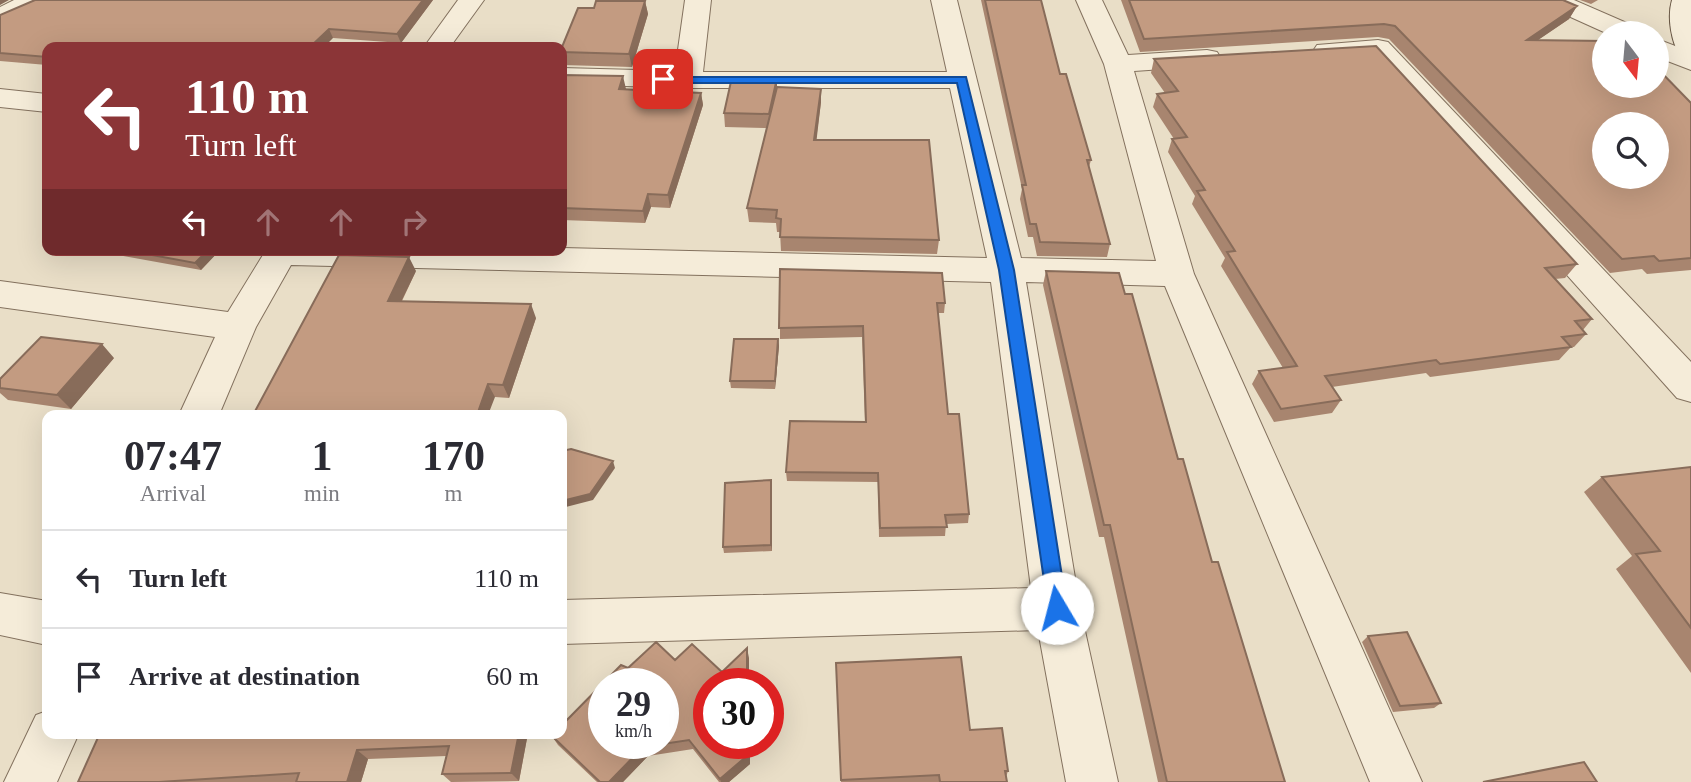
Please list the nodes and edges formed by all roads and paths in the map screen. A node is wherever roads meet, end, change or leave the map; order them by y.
1 (34, 0) edge
2 (471, 0) edge
3 (698, 0) edge
4 (944, 0) edge
5 (1089, 0) edge
6 (1553, 0) edge
7 (1685, 0) edge
8 (0, 17) edge
9 (1599, 21) edge
10 (441, 42) edge
11 (1691, 52) edge
12 (1296, 53) edge
13 (1670, 53) edge
14 (1241, 56) edge
15 (1691, 62) edge
16 (1118, 64) junction
17 (567, 76) edge
18 (688, 80) junction
19 (962, 80) junction
20 (0, 97) edge
21 (42, 102) edge
22 (280, 256) edge
23 (443, 256) edge
24 (1007, 270) junction
25 (1177, 274) junction
26 (0, 294) edge
27 (238, 327) junction
28 (1691, 387) edge
29 (202, 410) edge
30 (1057, 608) junction
31 (0, 614) edge
32 (42, 622) edge
33 (567, 622) edge
34 (51, 739) edge
35 (30, 782) edge
36 (1092, 782) edge
37 (1396, 782) edge

1 - 8 street
2 - 10 street
3 - 18 street
4 - 19 street
5 - 16 street
6 - 9 street
7 - 11 street
12 - 28 street
13 - 15 street
14 - 16 street
16 - 25 street
17 - 18 street
18 - 19 street
19 - 24 street
20 - 21 street
22 - 27 street
23 - 24 street
24 - 25 street
24 - 30 street
25 - 37 street
26 - 27 street
27 - 29 street
30 - 33 street
30 - 36 street
31 - 32 street
34 - 35 street

